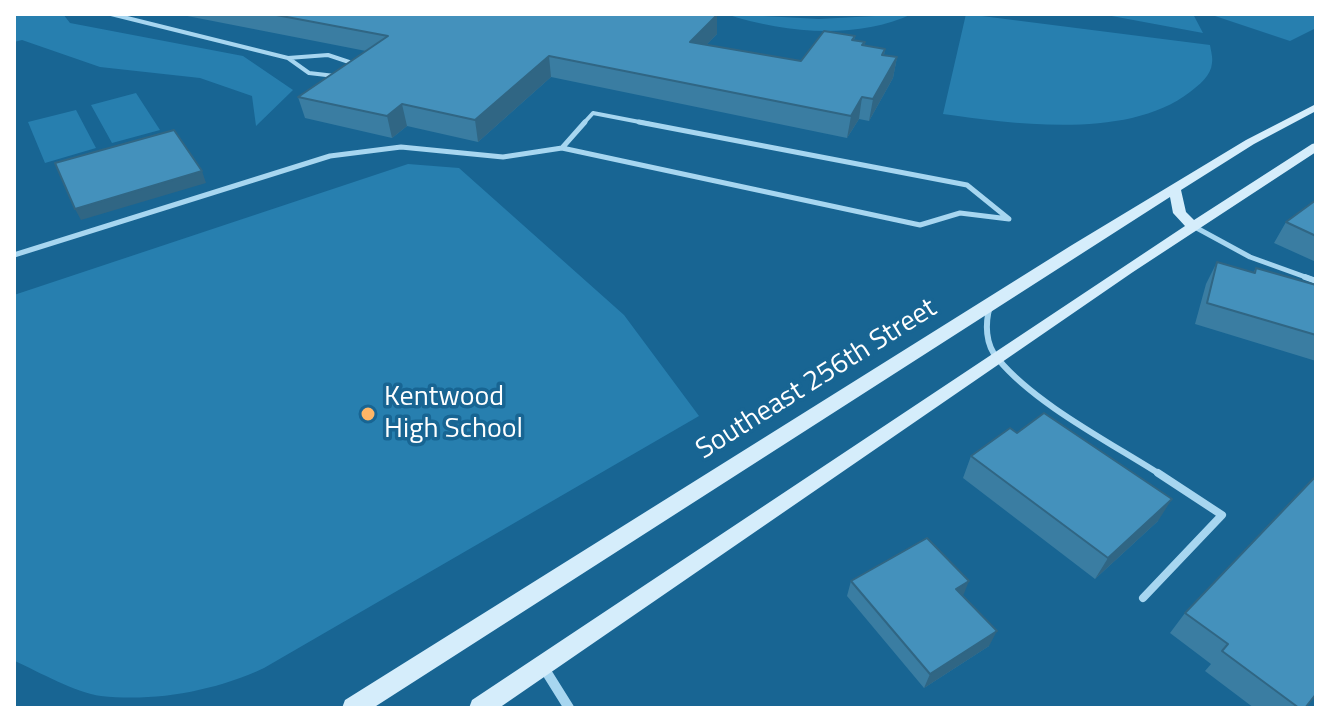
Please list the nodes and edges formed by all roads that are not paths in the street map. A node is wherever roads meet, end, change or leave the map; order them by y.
1 (111, 14) edge
2 (288, 58) junction
3 (1316, 107) edge
4 (1316, 147) edge
5 (562, 148) junction
6 (1174, 188) junction
7 (1193, 226) junction
8 (14, 255) edge
9 (1316, 281) edge
10 (990, 303) junction
11 (996, 358) junction
12 (1143, 598) dead end
13 (541, 664) junction
14 (353, 708) edge
15 (480, 708) edge
16 (569, 708) edge

1 - 2 lane
2 - 2 lane
3 - 6 main road, Southeast 256th Street
4 - 7 main road
5 - 5 lane
5 - 8 lane
6 - 7 main road
6 - 10 main road, Southeast 256th Street
7 - 9 lane
7 - 11 main road
10 - 11 lane
10 - 14 main road, Southeast 256th Street
11 - 12 lane
11 - 13 main road
13 - 15 main road
13 - 16 street

